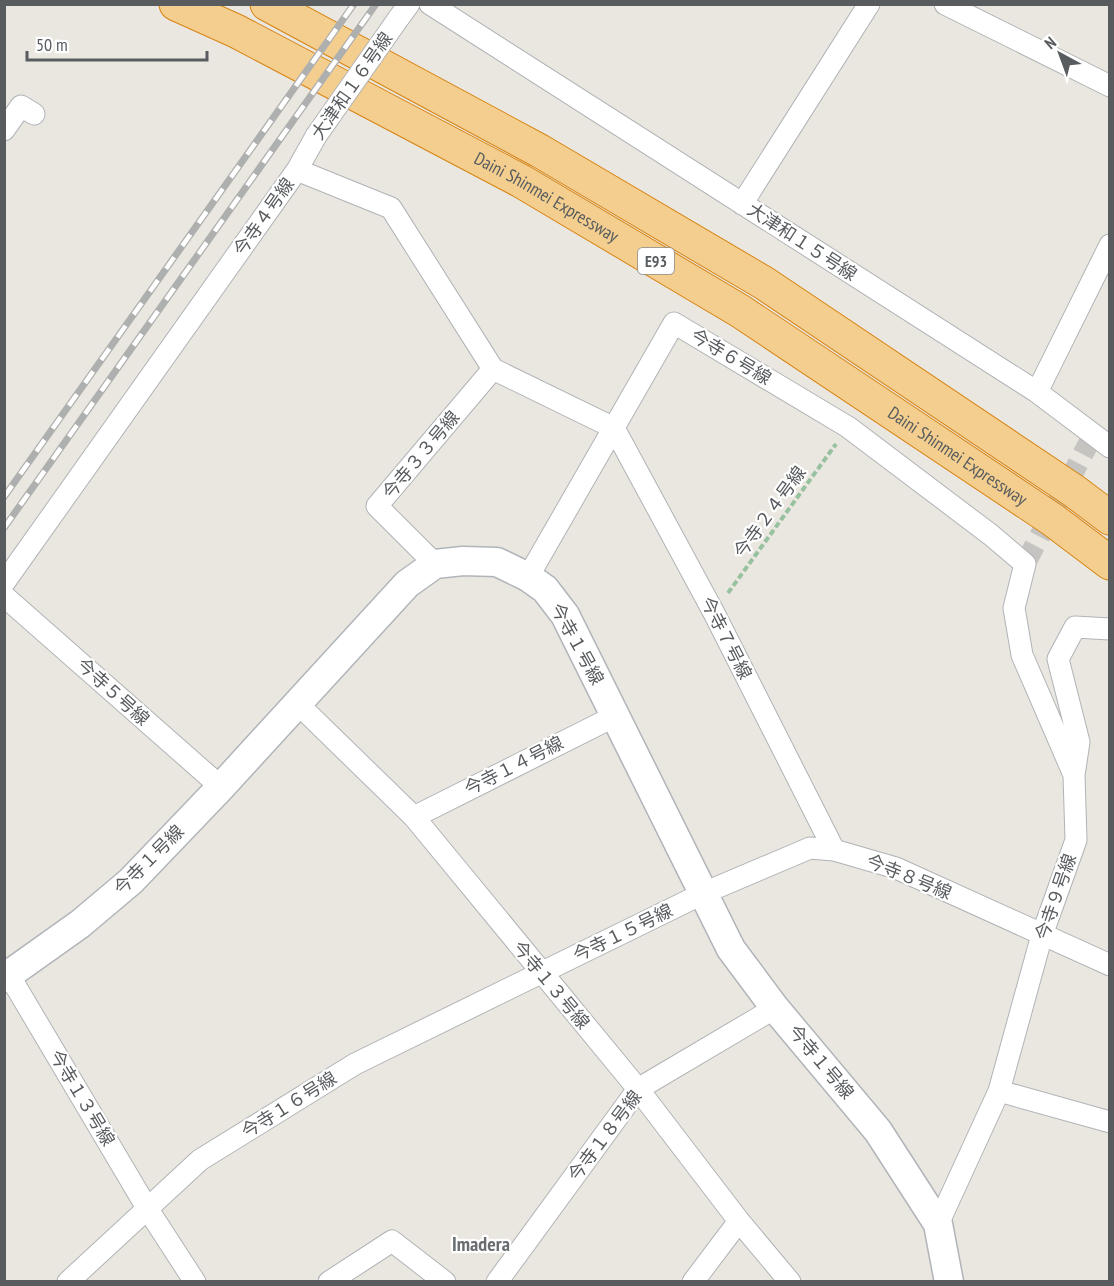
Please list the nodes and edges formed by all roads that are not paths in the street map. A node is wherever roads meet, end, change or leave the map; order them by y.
1 (176, 4) edge
2 (267, 4) edge
3 (430, 4) edge
4 (869, 4) edge
5 (945, 4) edge
6 (404, 12) edge
7 (1110, 86) edge
8 (34, 114) dead end
9 (4, 130) edge
10 (297, 170) junction
11 (742, 204) junction
12 (1110, 245) edge
13 (493, 369) junction
14 (1037, 392) junction
15 (614, 428) junction
16 (1110, 447) edge
17 (1110, 518) edge
18 (1110, 563) edge
19 (435, 564) junction
20 (1025, 564) joint
21 (528, 578) junction
22 (4, 583) edge
23 (4, 596) edge
24 (1110, 629) edge
25 (297, 703) junction
26 (615, 716) junction
27 (1074, 775) junction
28 (221, 788) junction
29 (414, 817) junction
30 (834, 850) junction
31 (704, 893) junction
32 (1042, 935) junction
33 (1110, 966) edge
34 (541, 974) junction
35 (7, 976) edge
36 (775, 1008) junction
37 (638, 1089) junction
38 (999, 1091) junction
39 (1110, 1122) edge
40 (147, 1208) junction
41 (739, 1221) junction
42 (938, 1224) junction
43 (68, 1281) edge
44 (195, 1281) edge
45 (329, 1281) edge
46 (445, 1281) edge
47 (497, 1281) edge
48 (693, 1281) edge
49 (790, 1281) edge
50 (948, 1281) edge

1 - 18 highway, Daini Shinmei Expressway / E93
2 - 17 highway, Daini Shinmei Expressway / E93
3 - 11 street, 大津和１５号線
4 - 11 street
5 - 7 street
6 - 10 street, 大津和１６号線, bridge
8 - 9 street
10 - 13 street, 今寺４号線
10 - 22 street, 今寺４号線
11 - 14 street, 大津和１５号線
12 - 14 street
13 - 15 street
13 - 19 street, 今寺３３号線
14 - 16 street, 大津和１５号線
15 - 20 street, 今寺６号線
15 - 21 street, 今寺６号線
15 - 30 street, 今寺７号線
19 - 21 street, 今寺１号線
19 - 25 street, 今寺１号線
20 - 27 street, 今寺９号線
21 - 26 street, 今寺１号線
23 - 28 street, 今寺５号線
24 - 27 street
25 - 28 street, 今寺１号線
25 - 29 street, 今寺１３号線
26 - 29 street, 今寺１４号線
26 - 31 street, 今寺１号線
27 - 32 street, 今寺９号線
28 - 35 street, 今寺１号線
29 - 34 street, 今寺１３号線
30 - 31 street, 今寺８号線
30 - 32 street, 今寺８号線
31 - 34 street, 今寺１５号線
31 - 36 street, 今寺１号線
32 - 33 street, 今寺８号線
32 - 38 street, 今寺９号線
34 - 37 street, 今寺１３号線
34 - 40 street, 今寺１６号線
35 - 40 street, 今寺１３号線
36 - 37 street, 今寺１８号線
36 - 42 street, 今寺１号線
37 - 41 street, 今寺１３号線
37 - 47 street, 今寺１８号線
38 - 39 street
38 - 42 street, 今寺９号線
40 - 43 street, 今寺１６号線
40 - 44 street, 今寺１３号線
41 - 48 street
41 - 49 street, 今寺１３号線
42 - 50 street, 今寺１号線
45 - 46 street

